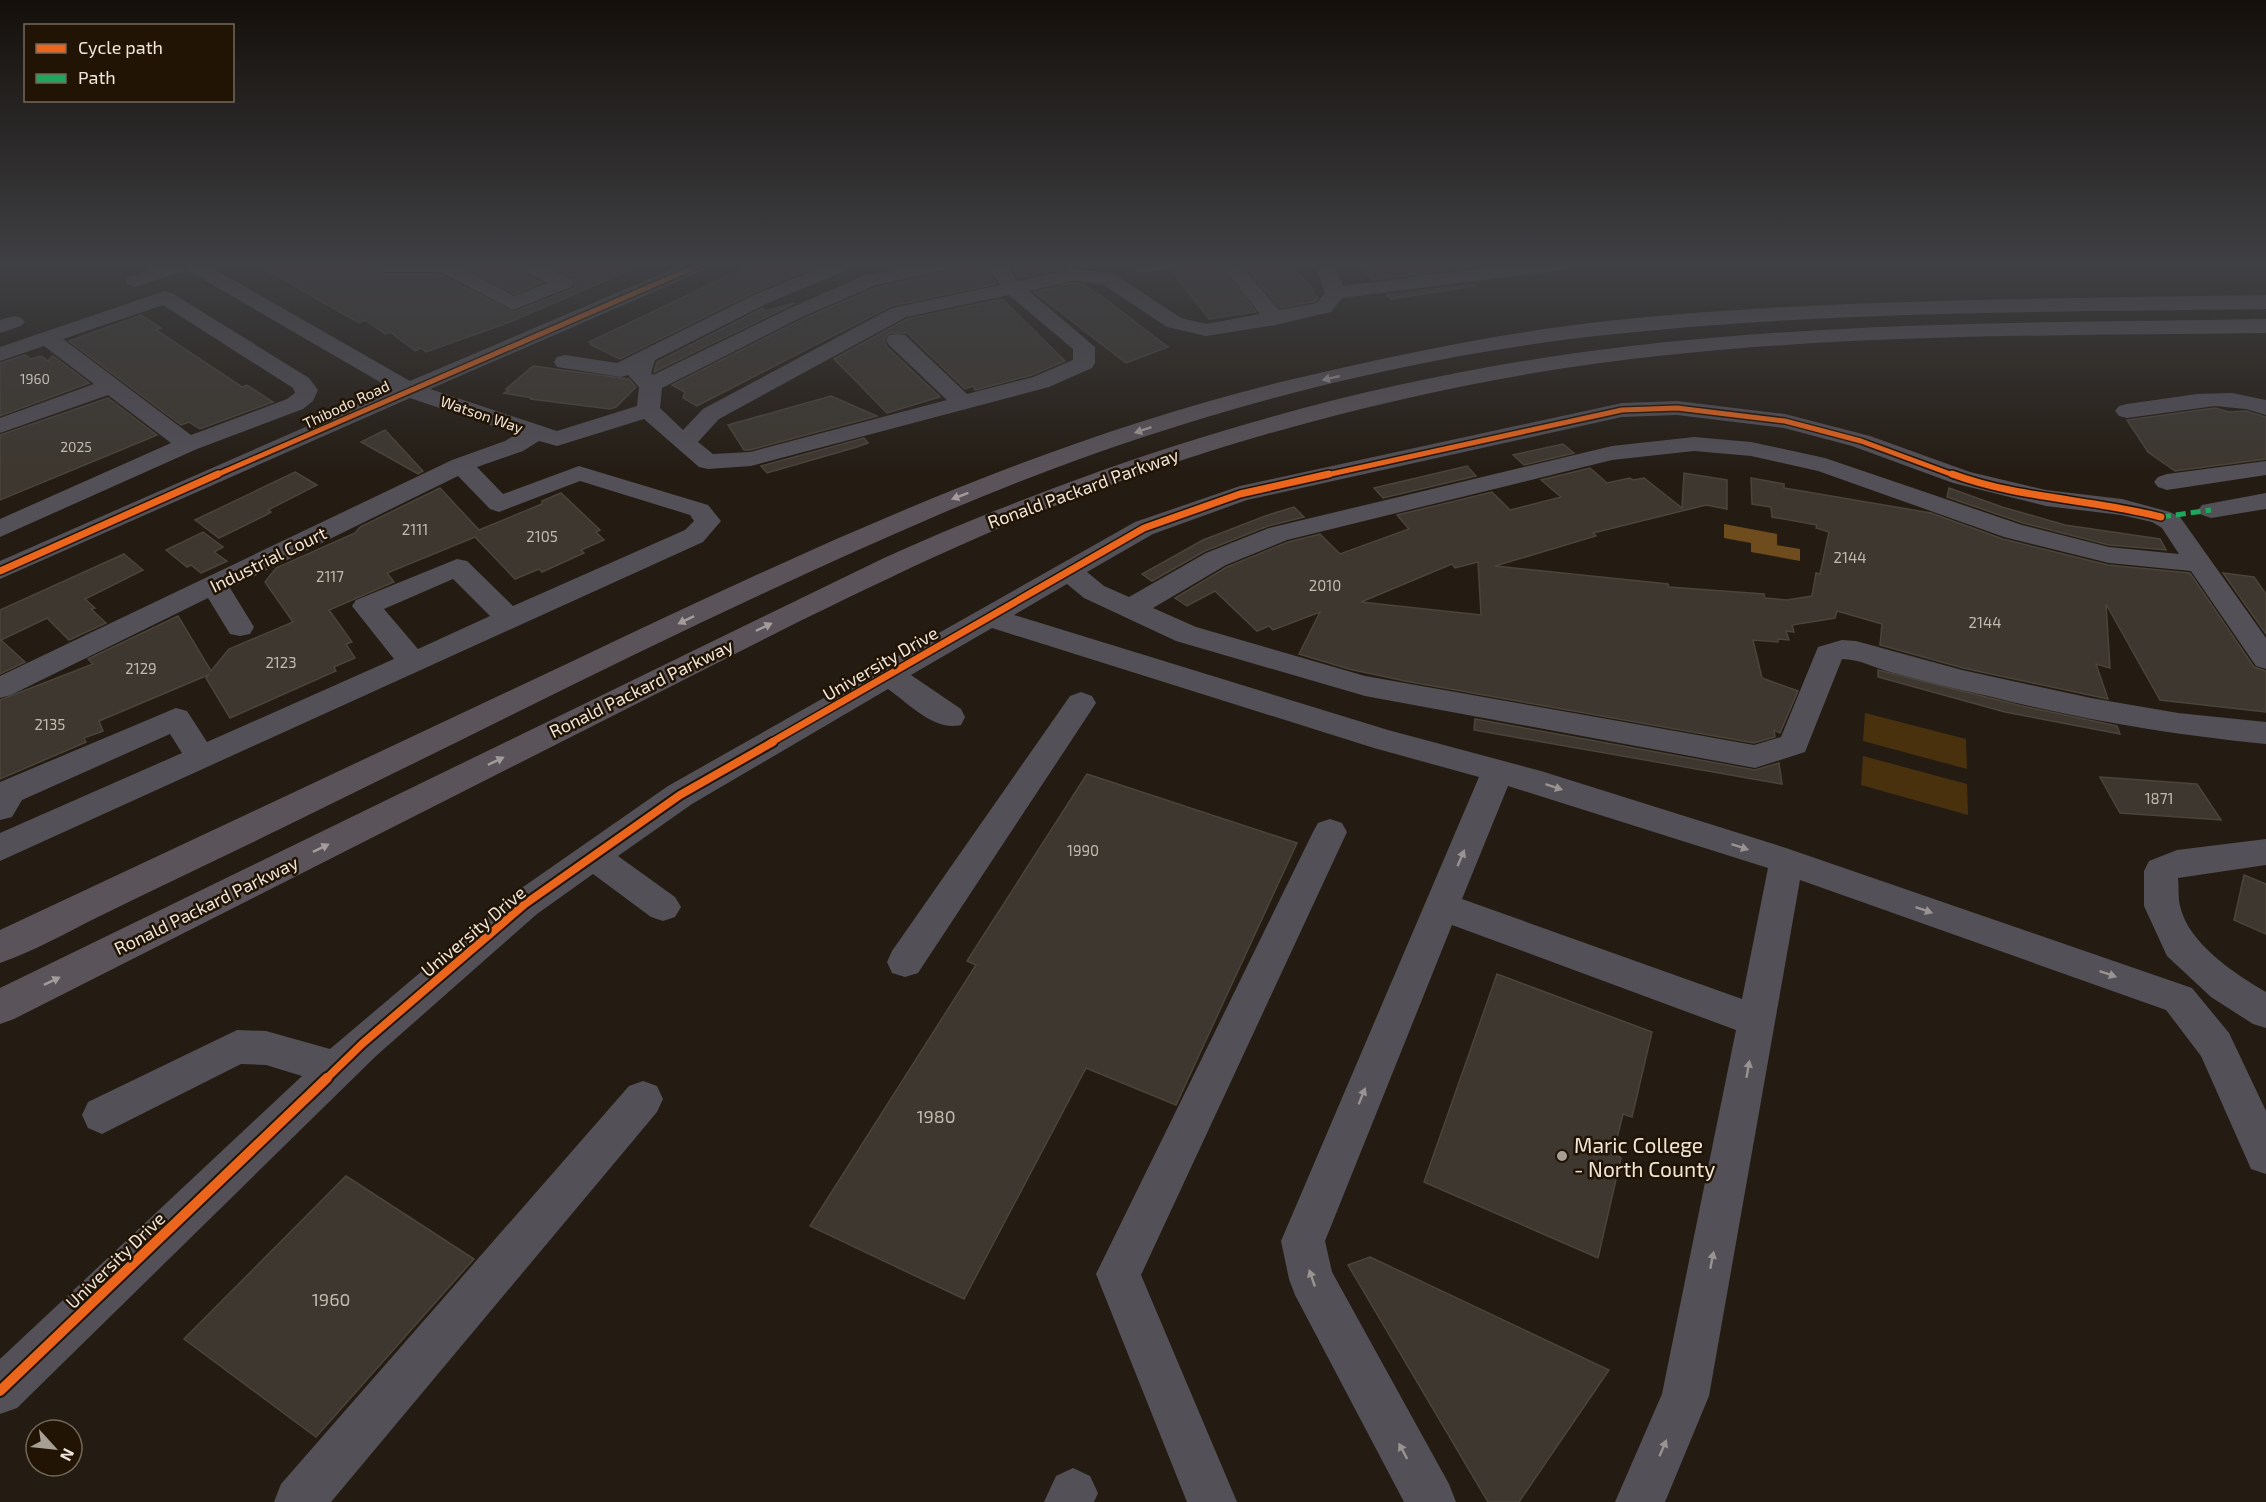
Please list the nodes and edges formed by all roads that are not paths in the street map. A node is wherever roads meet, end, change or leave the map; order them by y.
1 (58, 333) edge
2 (222, 333) edge
3 (314, 333) edge
4 (542, 333) edge
5 (692, 333) edge
6 (755, 333) edge
7 (860, 333) edge
8 (1068, 333) edge
9 (1575, 333) edge
10 (1954, 333) edge
11 (46, 337) junction
12 (897, 340) dead end
13 (0, 354) edge
14 (645, 356) junction
15 (565, 362) dead end
16 (651, 385) junction
17 (111, 386) junction
18 (410, 390) junction
19 (962, 402) junction
20 (2266, 408) edge
21 (648, 410) junction
22 (1697, 410) junction
23 (2127, 411) dead end
24 (0, 426) edge
25 (547, 436) junction
26 (684, 443) junction
27 (188, 444) junction
28 (1715, 446) junction
29 (461, 465) junction
30 (2266, 468) edge
31 (2167, 482) dead end
32 (2266, 501) edge
33 (2211, 510) dead end
34 (0, 529) edge
35 (2201, 564) junction
36 (0, 571) edge
37 (1068, 571) junction
38 (214, 585) junction
39 (1130, 609) junction
40 (989, 617) junction
41 (509, 619) junction
42 (240, 627) dead end
43 (2266, 659) edge
44 (413, 662) junction
45 (889, 675) junction
46 (0, 688) edge
47 (1081, 703) dead end
48 (950, 717) dead end
49 (2266, 732) edge
50 (201, 758) junction
51 (1497, 772) junction
52 (0, 808) edge
53 (1330, 832) dead end
54 (0, 848) edge
55 (2265, 852) edge
56 (593, 856) junction
57 (1786, 861) junction
58 (1440, 906) junction
59 (663, 907) dead end
60 (0, 948) edge
61 (905, 962) dead end
62 (0, 1007) edge
63 (2266, 1012) edge
64 (1757, 1021) junction
65 (337, 1069) junction
66 (643, 1099) dead end
67 (102, 1116) dead end
68 (2266, 1155) edge
69 (0, 1391) edge
70 (299, 1502) edge
71 (1212, 1502) edge
72 (1431, 1502) edge
73 (1640, 1502) edge

1 - 11 street
2 - 27 street
3 - 18 street, Watson Way
4 - 18 street, Thibodo Road
5 - 14 street
6 - 16 street
7 - 26 street
8 - 19 street
9 -> 60 highway, Ronald Packard Parkway
62 -> 10 highway, Ronald Packard Parkway
11 - 13 street
11 - 17 street
12 - 19 street
14 - 15 street
14 - 16 street
16 - 21 street
17 - 24 street
17 - 27 street
18 - 25 street, Watson Way
18 - 36 street, Thibodo Road
19 - 26 street
20 - 23 street
21 - 25 street, Industrial Court
21 - 26 street
22 - 28 street
22 - 35 street, University Drive
22 - 37 street, University Drive
25 - 29 street, Industrial Court
27 - 34 street
28 - 35 street
28 - 39 street
29 - 38 street, Industrial Court
29 - 41 street
30 - 31 street
32 - 33 street
35 - 43 street
37 - 39 street
37 - 40 street, University Drive
38 - 42 street
38 - 46 street, Industrial Court
39 - 49 street
40 - 45 street, University Drive
40 - 51 street
41 - 44 street
41 - 44 street
44 - 50 street
45 - 48 street
45 - 56 street, University Drive
47 - 61 street
50 - 52 street
50 - 54 street
51 -> 57 street
58 -> 51 street
53 - 71 street
55 - 63 street
56 - 59 street
56 - 65 street, University Drive
57 - 64 street
57 -> 68 street
58 - 64 street
72 -> 58 street
73 -> 64 street
65 - 67 street
65 - 69 street, University Drive
66 - 70 street

